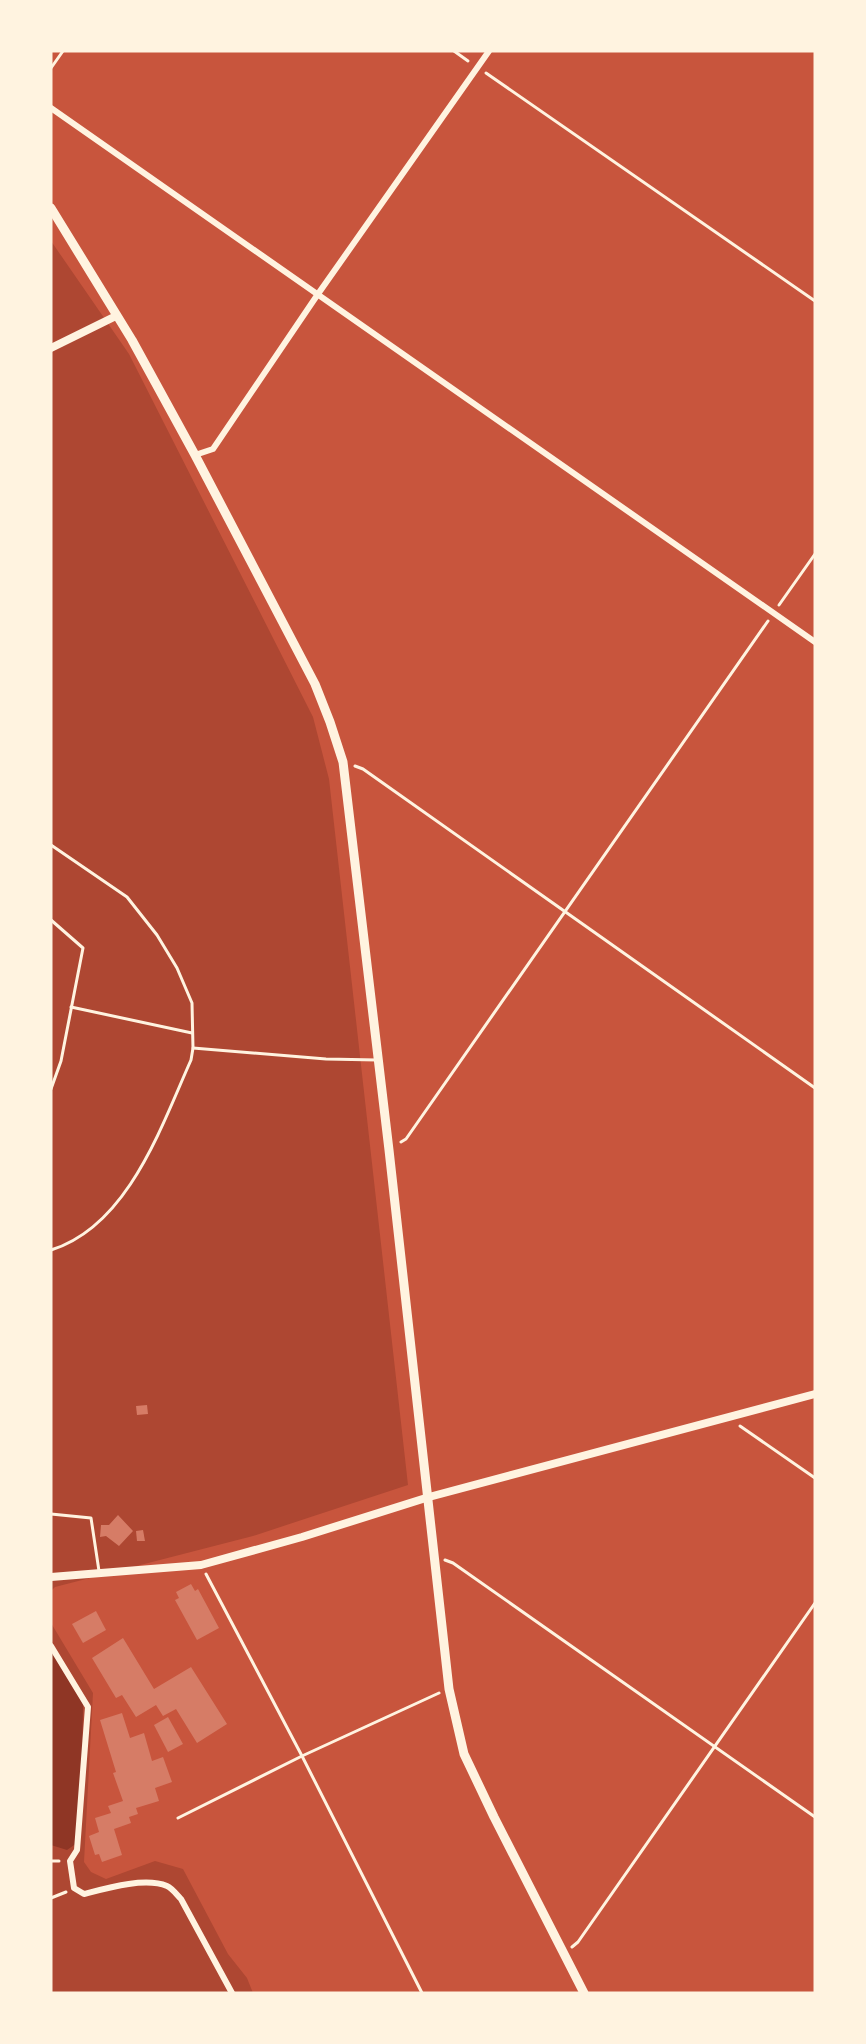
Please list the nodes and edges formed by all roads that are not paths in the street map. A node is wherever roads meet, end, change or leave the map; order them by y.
1 (489, 51) edge
2 (51, 108) edge
3 (51, 208) edge
4 (318, 294) junction
5 (116, 316) junction
6 (51, 348) edge
7 (195, 454) junction
8 (815, 642) edge
9 (51, 845) edge
10 (51, 920) edge
11 (71, 1007) junction
12 (192, 1033) junction
13 (193, 1048) junction
14 (379, 1060) junction
15 (51, 1089) edge
16 (51, 1250) edge
17 (815, 1394) edge
18 (429, 1497) junction
19 (51, 1514) edge
20 (99, 1573) junction
21 (51, 1576) edge
22 (51, 1646) edge
23 (232, 1993) edge
24 (584, 1993) edge

1 - 4 street
2 - 4 street
3 - 5 main road
4 - 7 street
4 - 8 street
5 - 6 street
5 - 7 main road
7 - 14 main road
9 - 12 lane
10 - 11 lane
11 - 12 lane
11 - 15 lane
12 - 13 lane
13 - 14 lane
13 - 16 lane
14 - 18 main road
17 - 18 street
18 - 20 street
18 - 24 main road
19 - 20 lane
20 - 21 street
22 - 23 street

